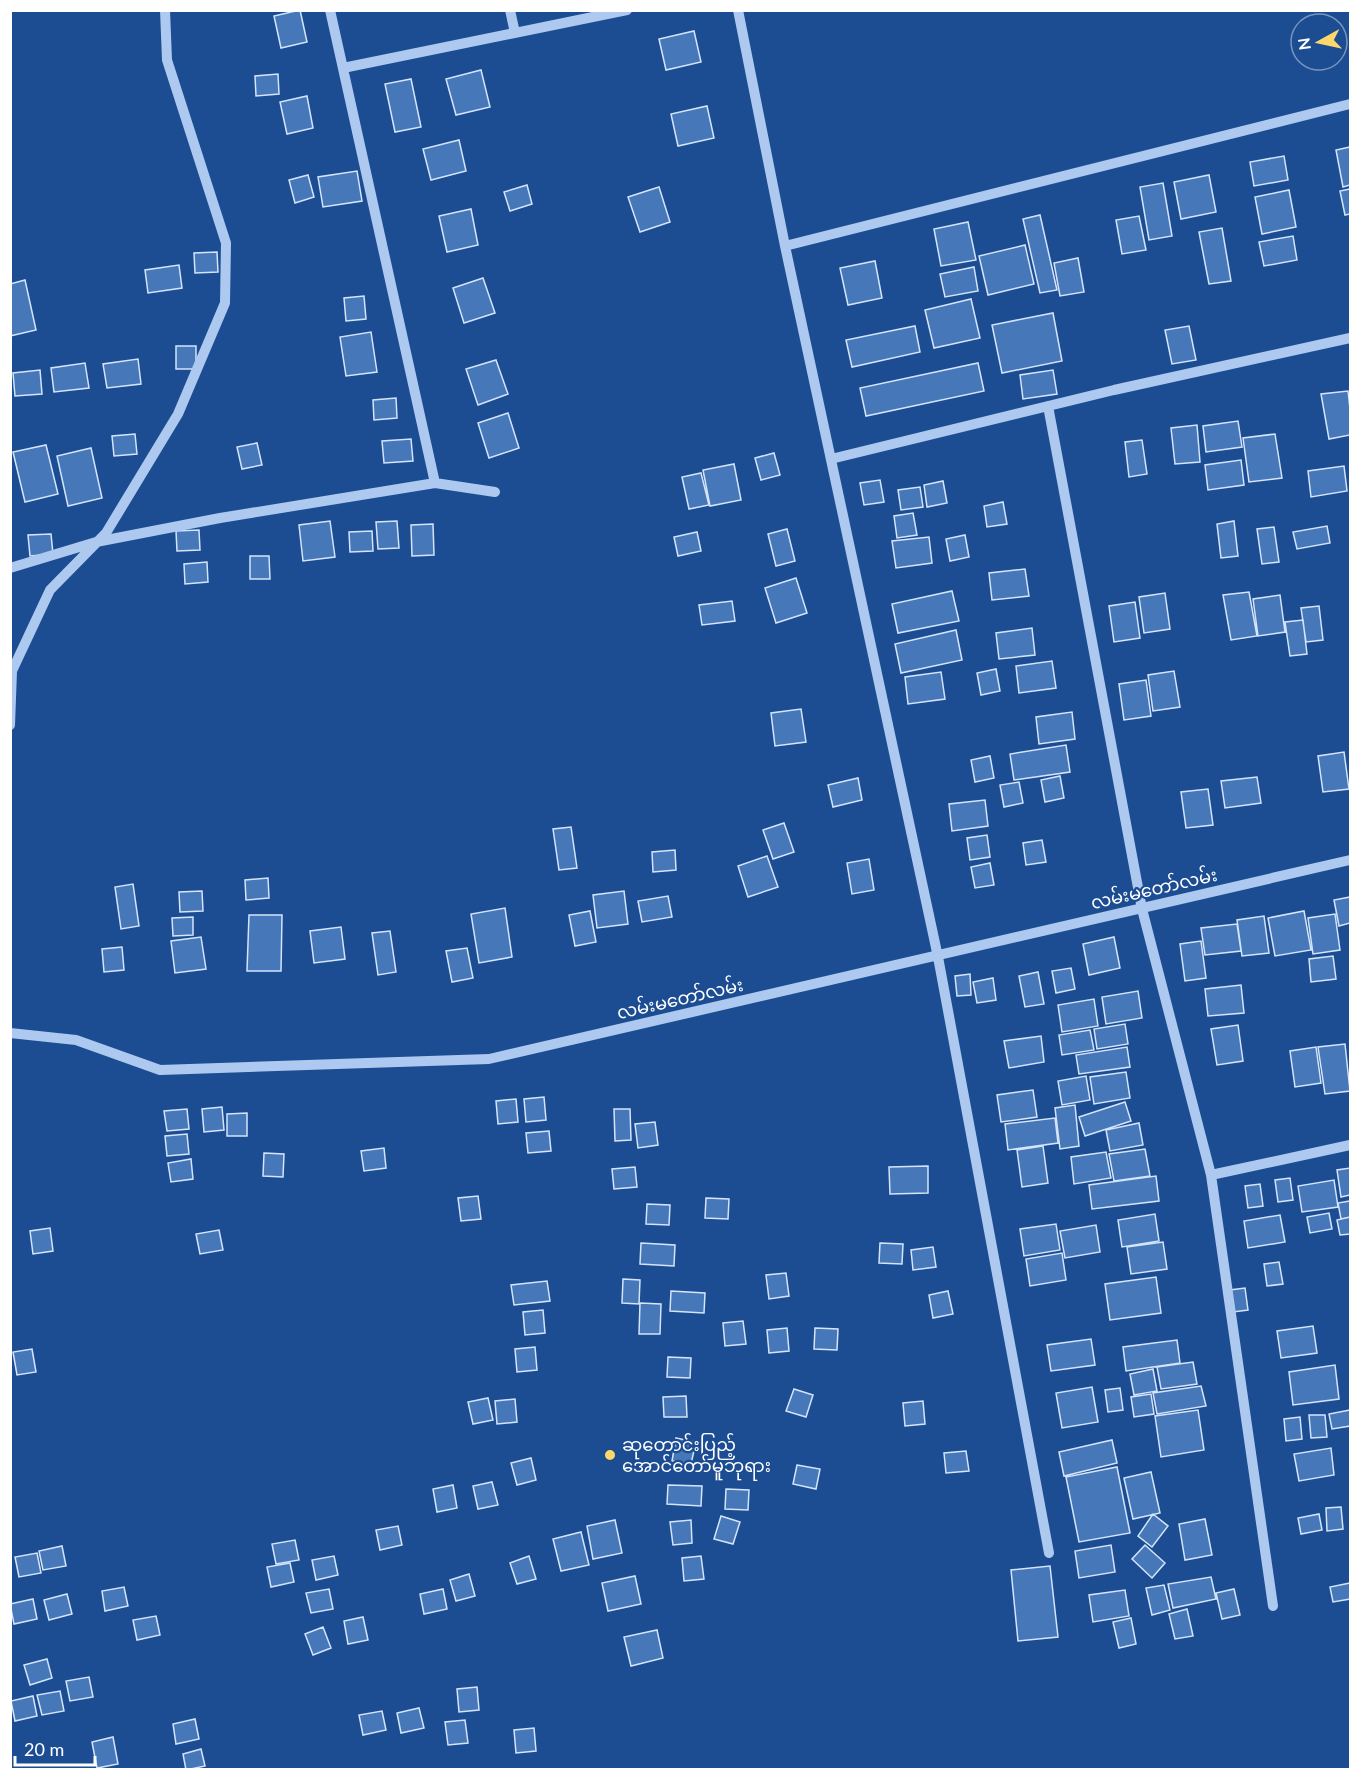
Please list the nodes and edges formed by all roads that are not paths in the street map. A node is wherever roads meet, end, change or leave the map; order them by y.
1 (165, 10) edge
2 (330, 10) edge
3 (510, 10) edge
4 (627, 10) edge
5 (738, 10) edge
6 (515, 33) junction
7 (343, 68) junction
8 (1350, 104) edge
9 (785, 246) junction
10 (1350, 338) edge
11 (1048, 406) junction
12 (831, 459) junction
13 (435, 483) junction
14 (495, 492) dead end
15 (96, 542) junction
16 (10, 568) edge
17 (10, 725) edge
18 (1350, 860) edge
19 (1142, 909) junction
20 (939, 957) junction
21 (10, 1033) edge
22 (1350, 1145) edge
23 (1211, 1175) junction
24 (1049, 1553) dead end
25 (1273, 1606) dead end

1 - 15 street
2 - 7 street
3 - 6 street
4 - 6 street
5 - 9 street
6 - 7 street
7 - 13 street
8 - 9 street
9 - 12 street
10 - 11 street
11 - 12 street
11 - 19 street
12 - 20 street
13 - 14 street
13 - 15 street
15 - 16 street
15 - 17 street
18 - 19 street, လမ်းမတော်လမ်း
19 - 20 street, လမ်းမတော်လမ်း
19 - 23 street
20 - 21 street, လမ်းမတော်လမ်း
20 - 24 street
22 - 23 street
23 - 25 street

